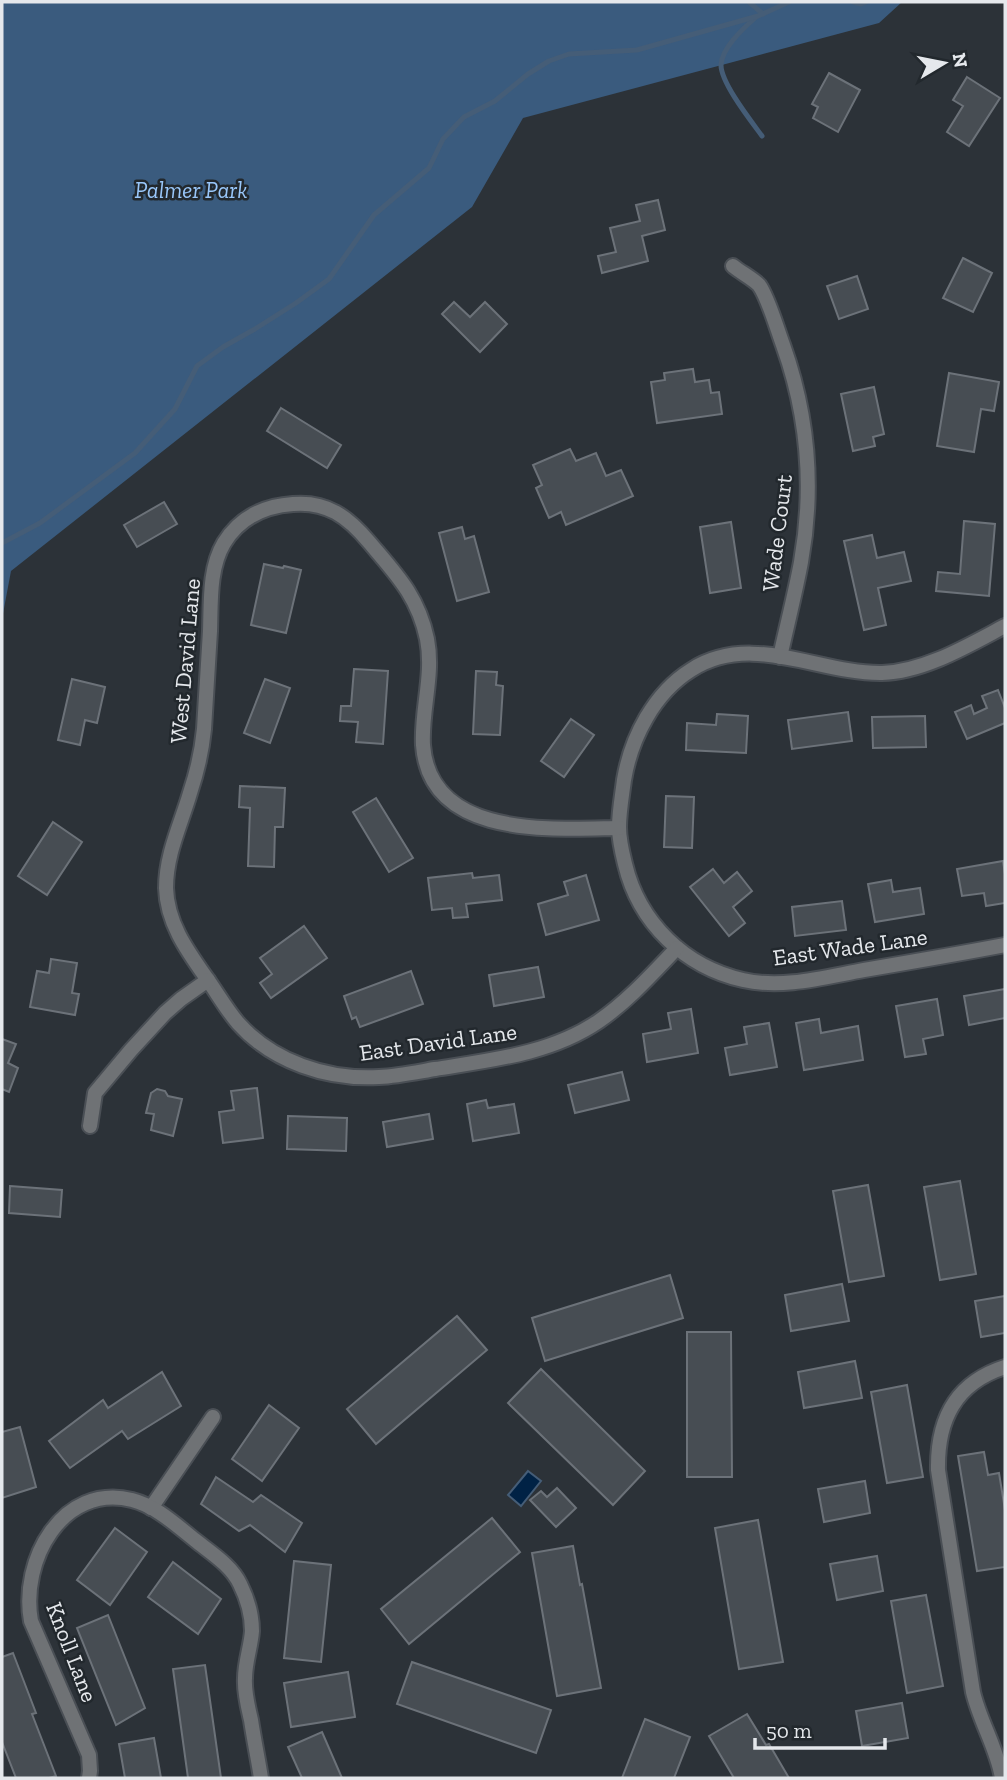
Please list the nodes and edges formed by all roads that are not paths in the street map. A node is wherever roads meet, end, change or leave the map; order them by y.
1 (733, 266) dead end
2 (1005, 626) edge
3 (780, 657) junction
4 (619, 828) junction
5 (1005, 945) edge
6 (677, 948) junction
7 (208, 980) junction
8 (90, 1126) dead end
9 (1005, 1367) edge
10 (214, 1417) dead end
11 (151, 1508) junction
12 (89, 1778) edge
13 (261, 1778) edge
14 (1002, 1778) edge

1 - 3 street, Wade Court
2 - 3 street, East Wade Lane
3 - 4 street, East Wade Lane
4 - 6 street, East Wade Lane
4 - 7 street, West David Lane
5 - 6 street, East Wade Lane
6 - 7 street, East David Lane
7 - 8 street
9 - 14 street
10 - 11 street
11 - 12 street, Knoll Lane
11 - 13 street, Knoll Lane

